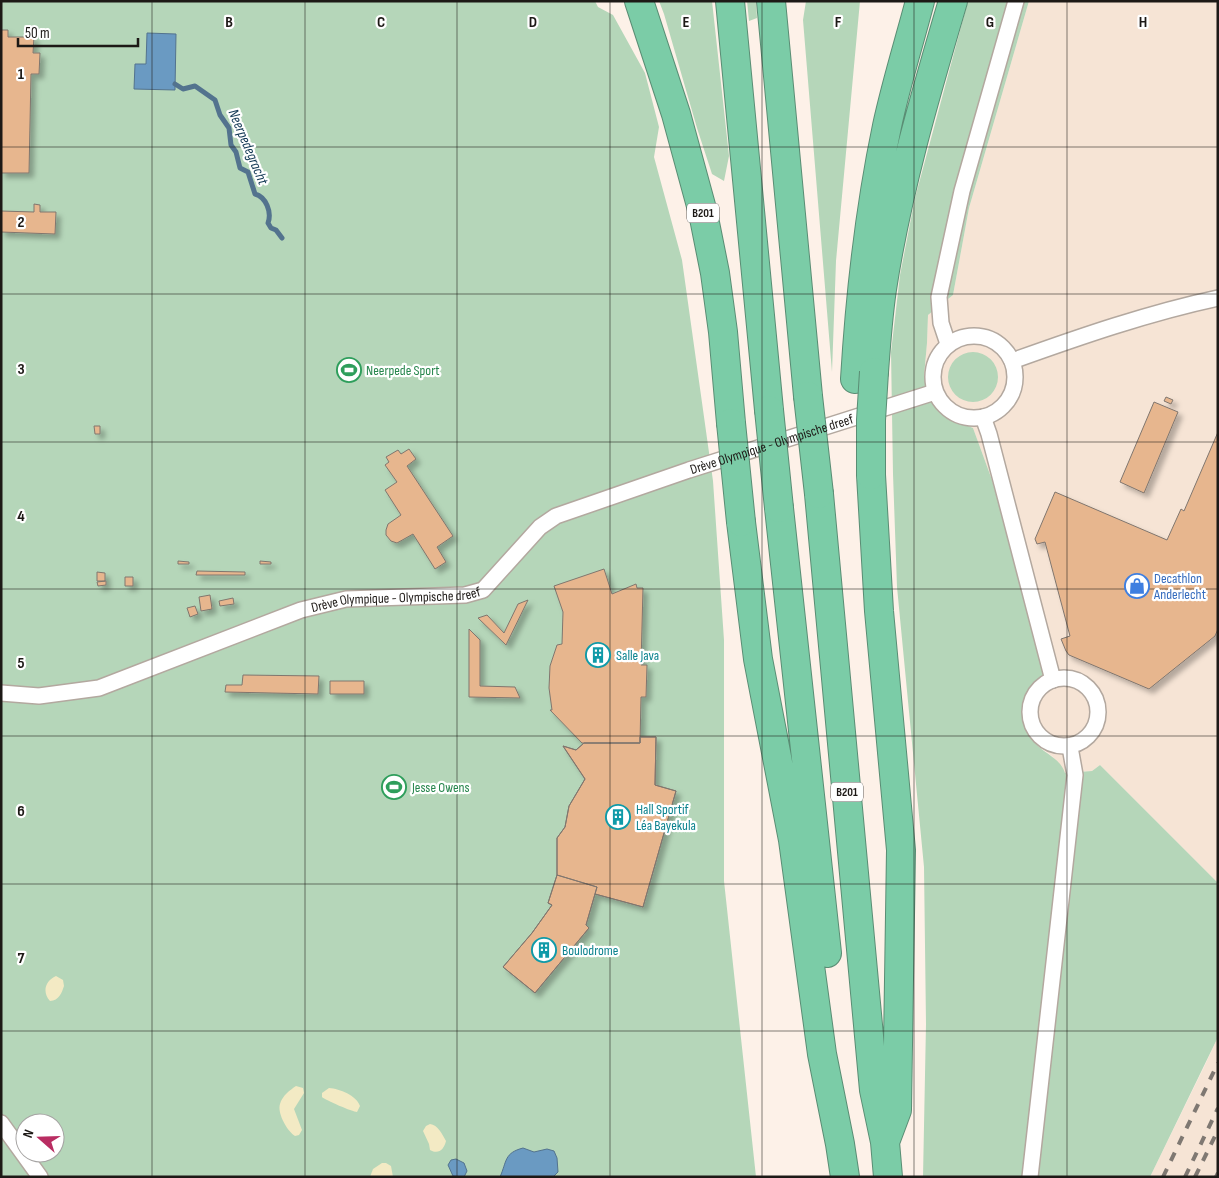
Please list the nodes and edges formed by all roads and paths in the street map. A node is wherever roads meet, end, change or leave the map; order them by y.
1 (730, 1) edge
2 (771, 1) edge
3 (920, 1) edge
4 (953, 1) edge
5 (1016, 1) edge
6 (641, 5) edge
7 (1218, 298) edge
8 (948, 344) junction
9 (1012, 360) junction
10 (864, 376) junction
11 (935, 392) junction
12 (983, 417) junction
13 (1052, 680) junction
14 (1, 693) edge
15 (1070, 747) junction
16 (1, 1123) edge
17 (885, 1142) junction
18 (840, 1144) junction
19 (40, 1177) edge
20 (844, 1177) edge
21 (888, 1177) edge
22 (1030, 1177) edge

1 - 18 highway, B201, bridge
2 - 17 highway, B201, bridge
3 - 10 highway, B201
4 - 10 highway, B201
5 - 8 street
6 - 18 highway, B201, bridge
7 - 9 street
8 - 9 street
8 - 11 street
9 - 12 street
10 - 17 highway, B201
11 - 12 street
11 - 14 street, Drève Olympique - Olympische dreef
12 - 13 street
13 - 15 street
13 - 15 street
15 - 22 street
16 - 19 street
17 - 21 highway, B201
18 - 20 highway, B201

